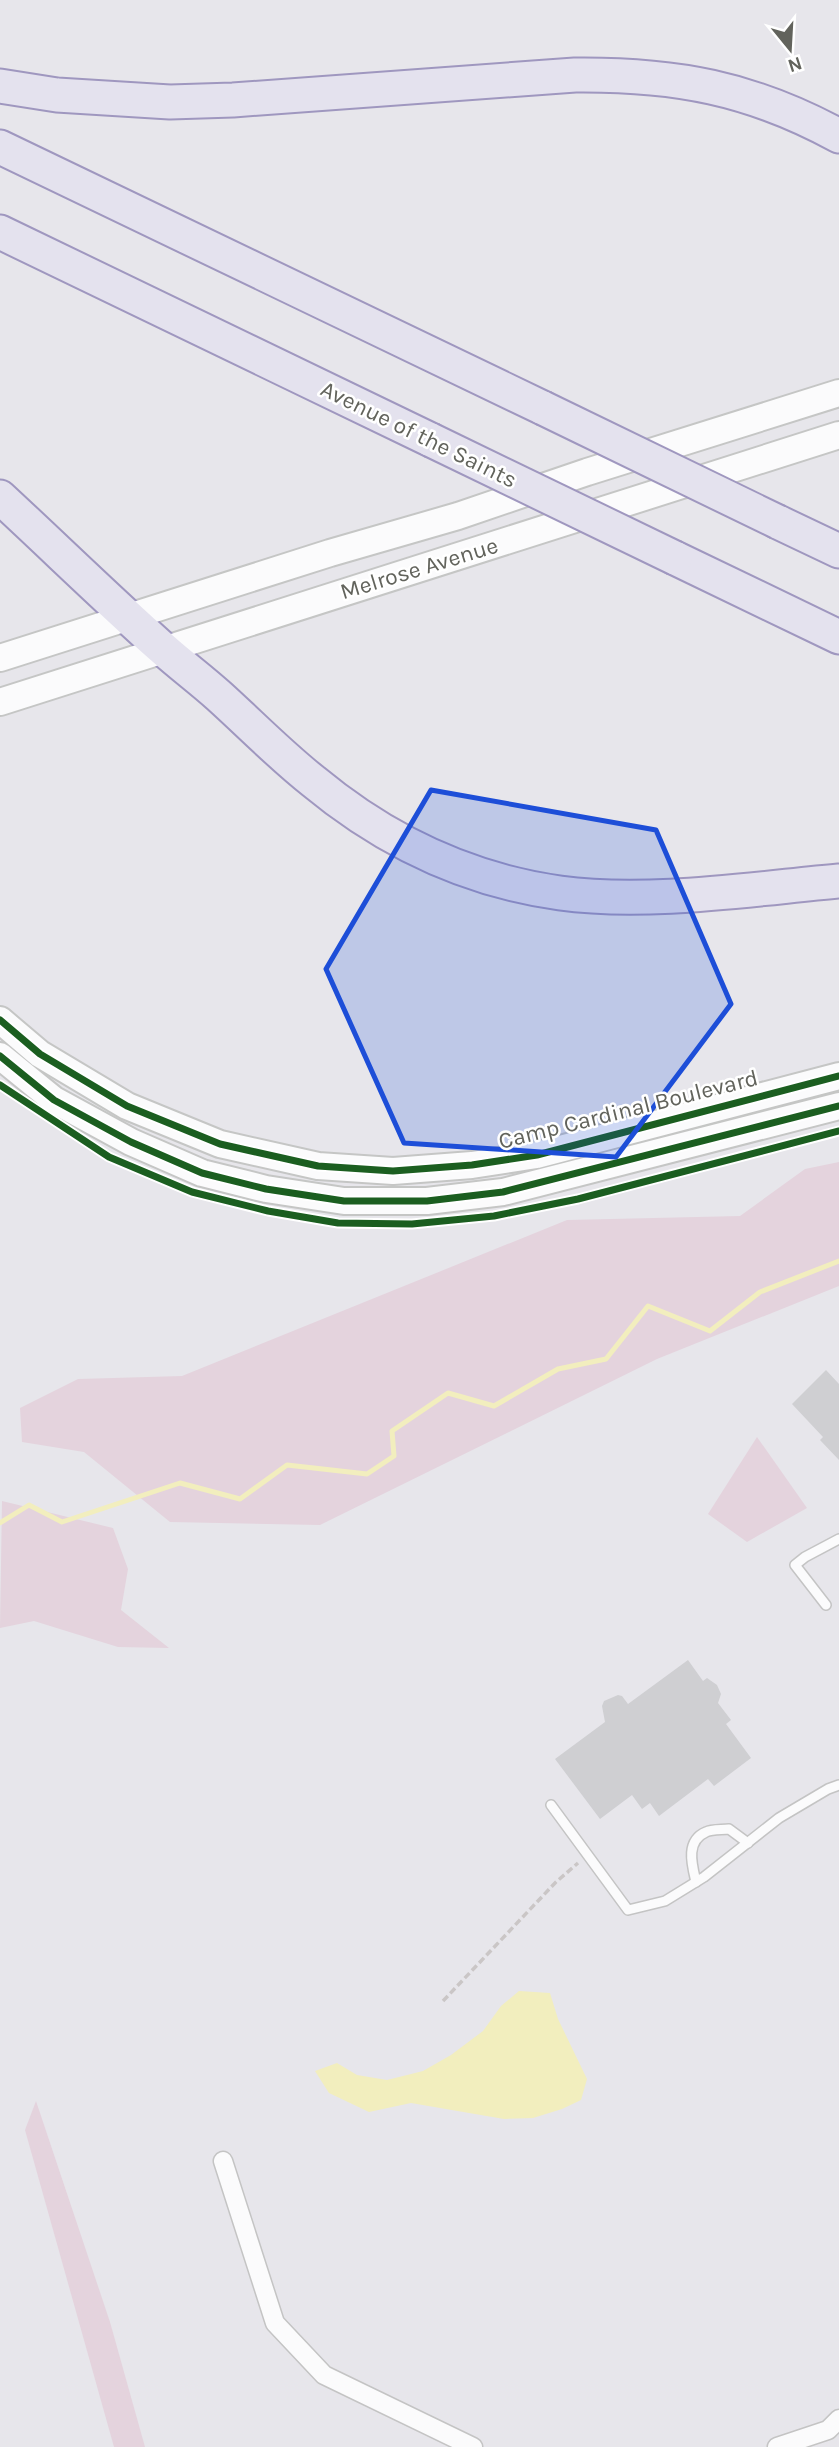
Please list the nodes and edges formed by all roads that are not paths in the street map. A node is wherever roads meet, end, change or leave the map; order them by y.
1 (0, 86) edge
2 (839, 136) edge
3 (0, 148) edge
4 (0, 232) edge
5 (839, 393) edge
6 (839, 435) edge
7 (0, 497) edge
8 (839, 551) edge
9 (129, 617) junction
10 (839, 637) edge
11 (164, 649) junction
12 (0, 658) edge
13 (0, 702) edge
14 (839, 881) edge
15 (0, 1020) edge
16 (0, 1056) edge
17 (839, 1076) edge
18 (839, 1106) edge
19 (839, 1539) edge
20 (826, 1605) dead end
21 (839, 1785) edge
22 (551, 1805) dead end
23 (748, 1843) junction
24 (696, 1882) junction
25 (223, 2161) dead end
26 (839, 2419) edge
27 (438, 2440) edge
28 (473, 2447) edge
29 (777, 2447) edge

1 - 2 highway
3 - 8 highway, bridge
4 - 10 highway, Avenue of the Saints, bridge
5 - 9 street, Melrose Avenue
6 - 11 street, Melrose Avenue
7 - 9 highway
9 - 11 highway
9 - 12 street, Melrose Avenue
11 - 13 street, Melrose Avenue
11 - 14 highway
15 - 17 street, Camp Cardinal Boulevard
16 - 18 street
19 - 20 lane
21 - 23 lane
22 - 24 lane
23 - 24 lane
23 - 24 lane
25 - 27 street
26 - 29 street
27 - 28 street

